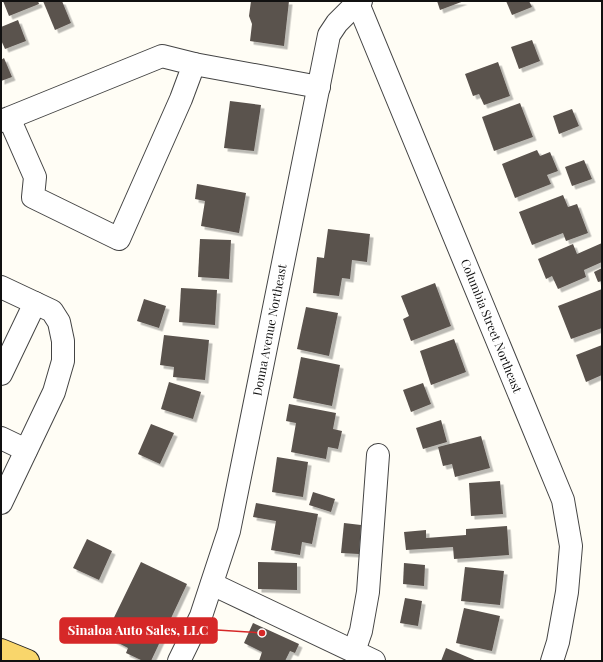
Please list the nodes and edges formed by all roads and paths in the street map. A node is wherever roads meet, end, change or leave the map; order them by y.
1 (359, 1) edge
2 (194, 64) junction
3 (319, 87) junction
4 (5, 119) edge
5 (1, 287) edge
6 (35, 303) junction
7 (1, 374) edge
8 (1, 438) edge
9 (26, 450) junction
10 (378, 455) dead end
11 (1, 503) edge
12 (212, 584) junction
13 (1, 650) edge
14 (354, 651) junction
15 (28, 661) edge
16 (179, 661) edge
17 (374, 661) edge
18 (552, 661) edge

1 - 3 street, Donna Avenue Northeast
1 - 18 street, Columbia Street Northeast
2 - 3 street
2 - 4 street
2 - 4 street
3 - 12 street, Donna Avenue Northeast
5 - 6 street
6 - 7 street
6 - 9 street
8 - 9 street
9 - 11 street
10 - 14 street
12 - 14 street
12 - 16 street, Donna Avenue Northeast
13 - 15 main road
14 - 17 street

